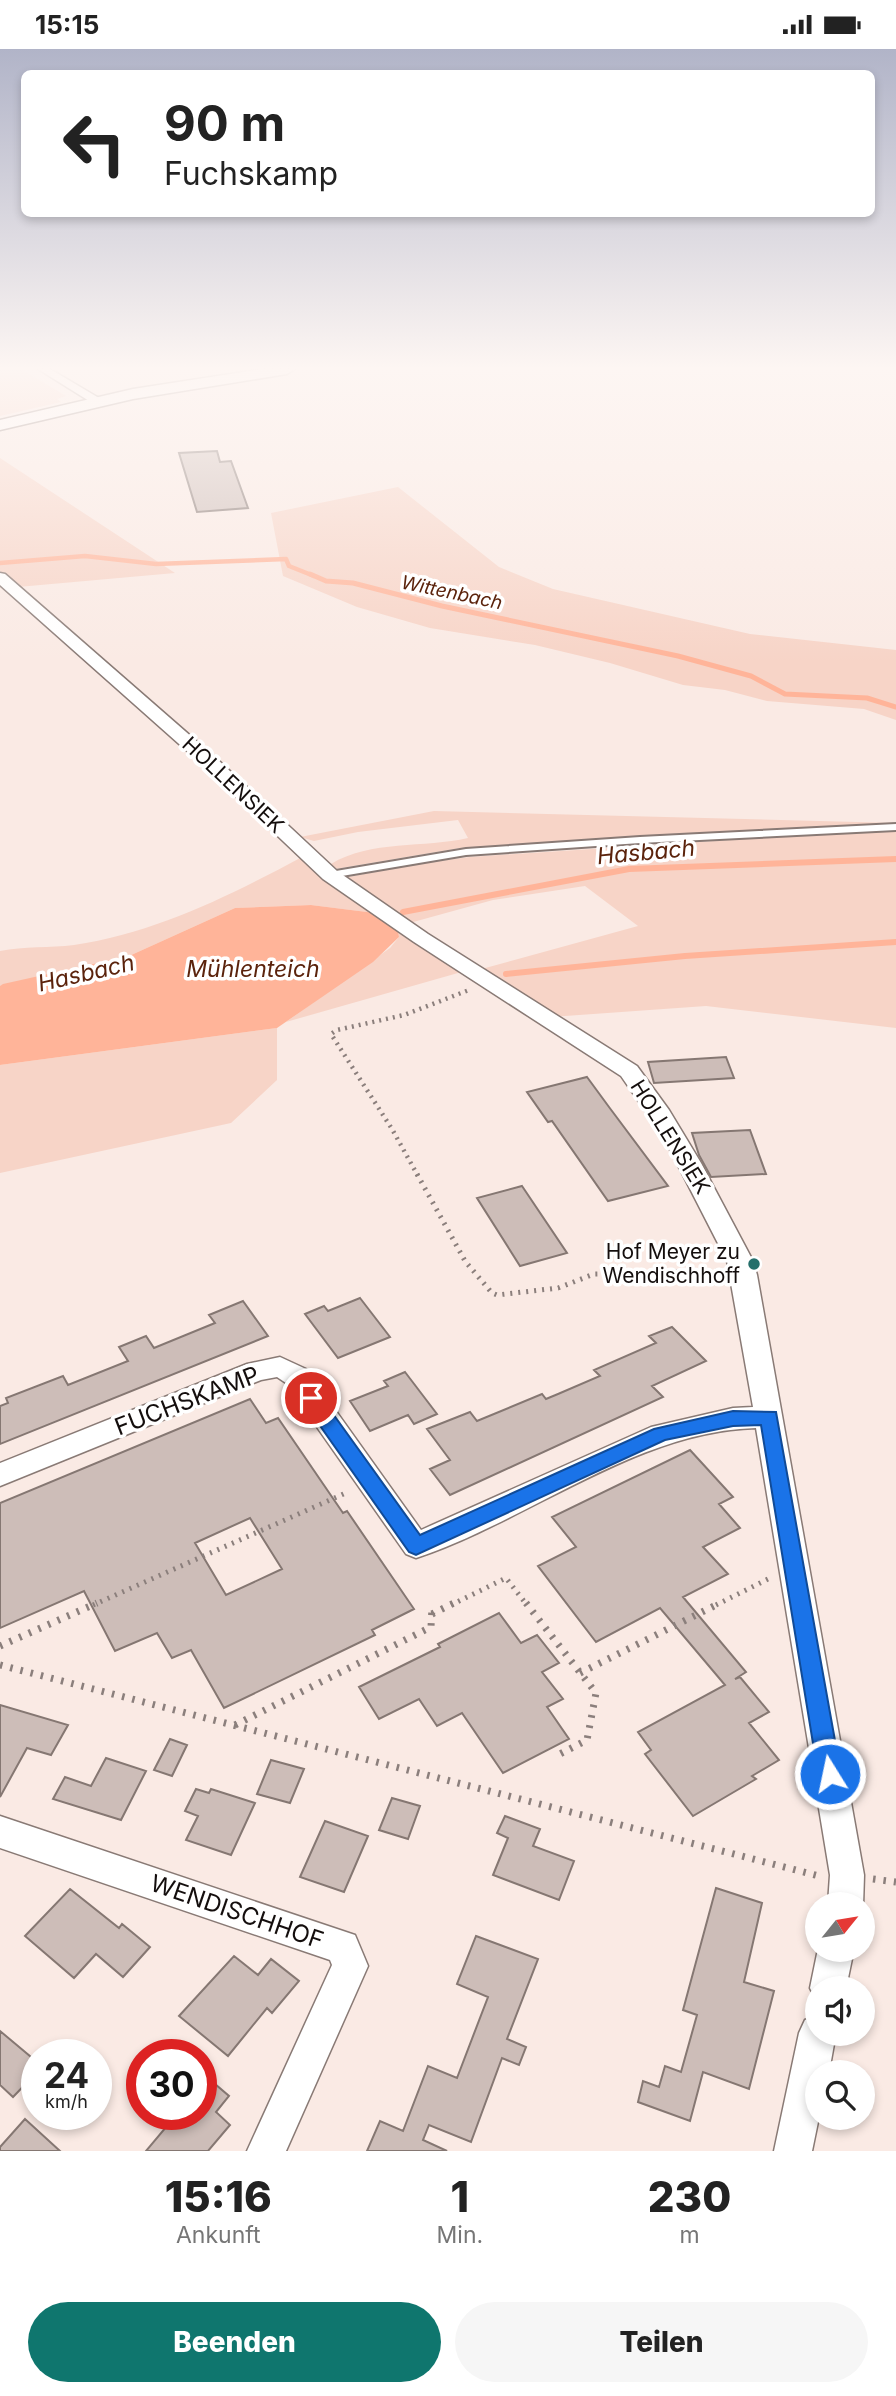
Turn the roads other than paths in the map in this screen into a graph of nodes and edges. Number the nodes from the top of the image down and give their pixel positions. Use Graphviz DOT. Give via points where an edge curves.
graph roads {
  1 [pos="0,577"];
  2 [pos="896,827"];
  3 [pos="330,874"];
  4 [pos="745,1286"];
  5 [pos="769,1417"];
  6 [pos="0,1475"];
  7 [pos="0,1832"];
  8 [pos="847,1889"];
  9 [pos="815,2046"];
  10 [pos="266,2151"];
  11 [pos="793,2151"];
  1 -- 3 [label="street, HOLLENSIEK"];
  2 -- 3 [label="lane" via="467,852"];
  3 -- 4 [label="street, HOLLENSIEK" via="421,939 629,1071 701,1187 740,1261"];
  4 -- 5 [label="street, HOLLENSIEK"];
  5 -- 6 [label="street, FUCHSKAMP" via="733,1419 661,1434 416,1546 296,1376 280,1367 257,1370"];
  5 -- 8 [label="street, HOLLENSIEK"];
  7 -- 10 [label="street, WENDISCHHOF" via="342,1947 350,1966"];
  9 -- 11 [label="street"];
}
